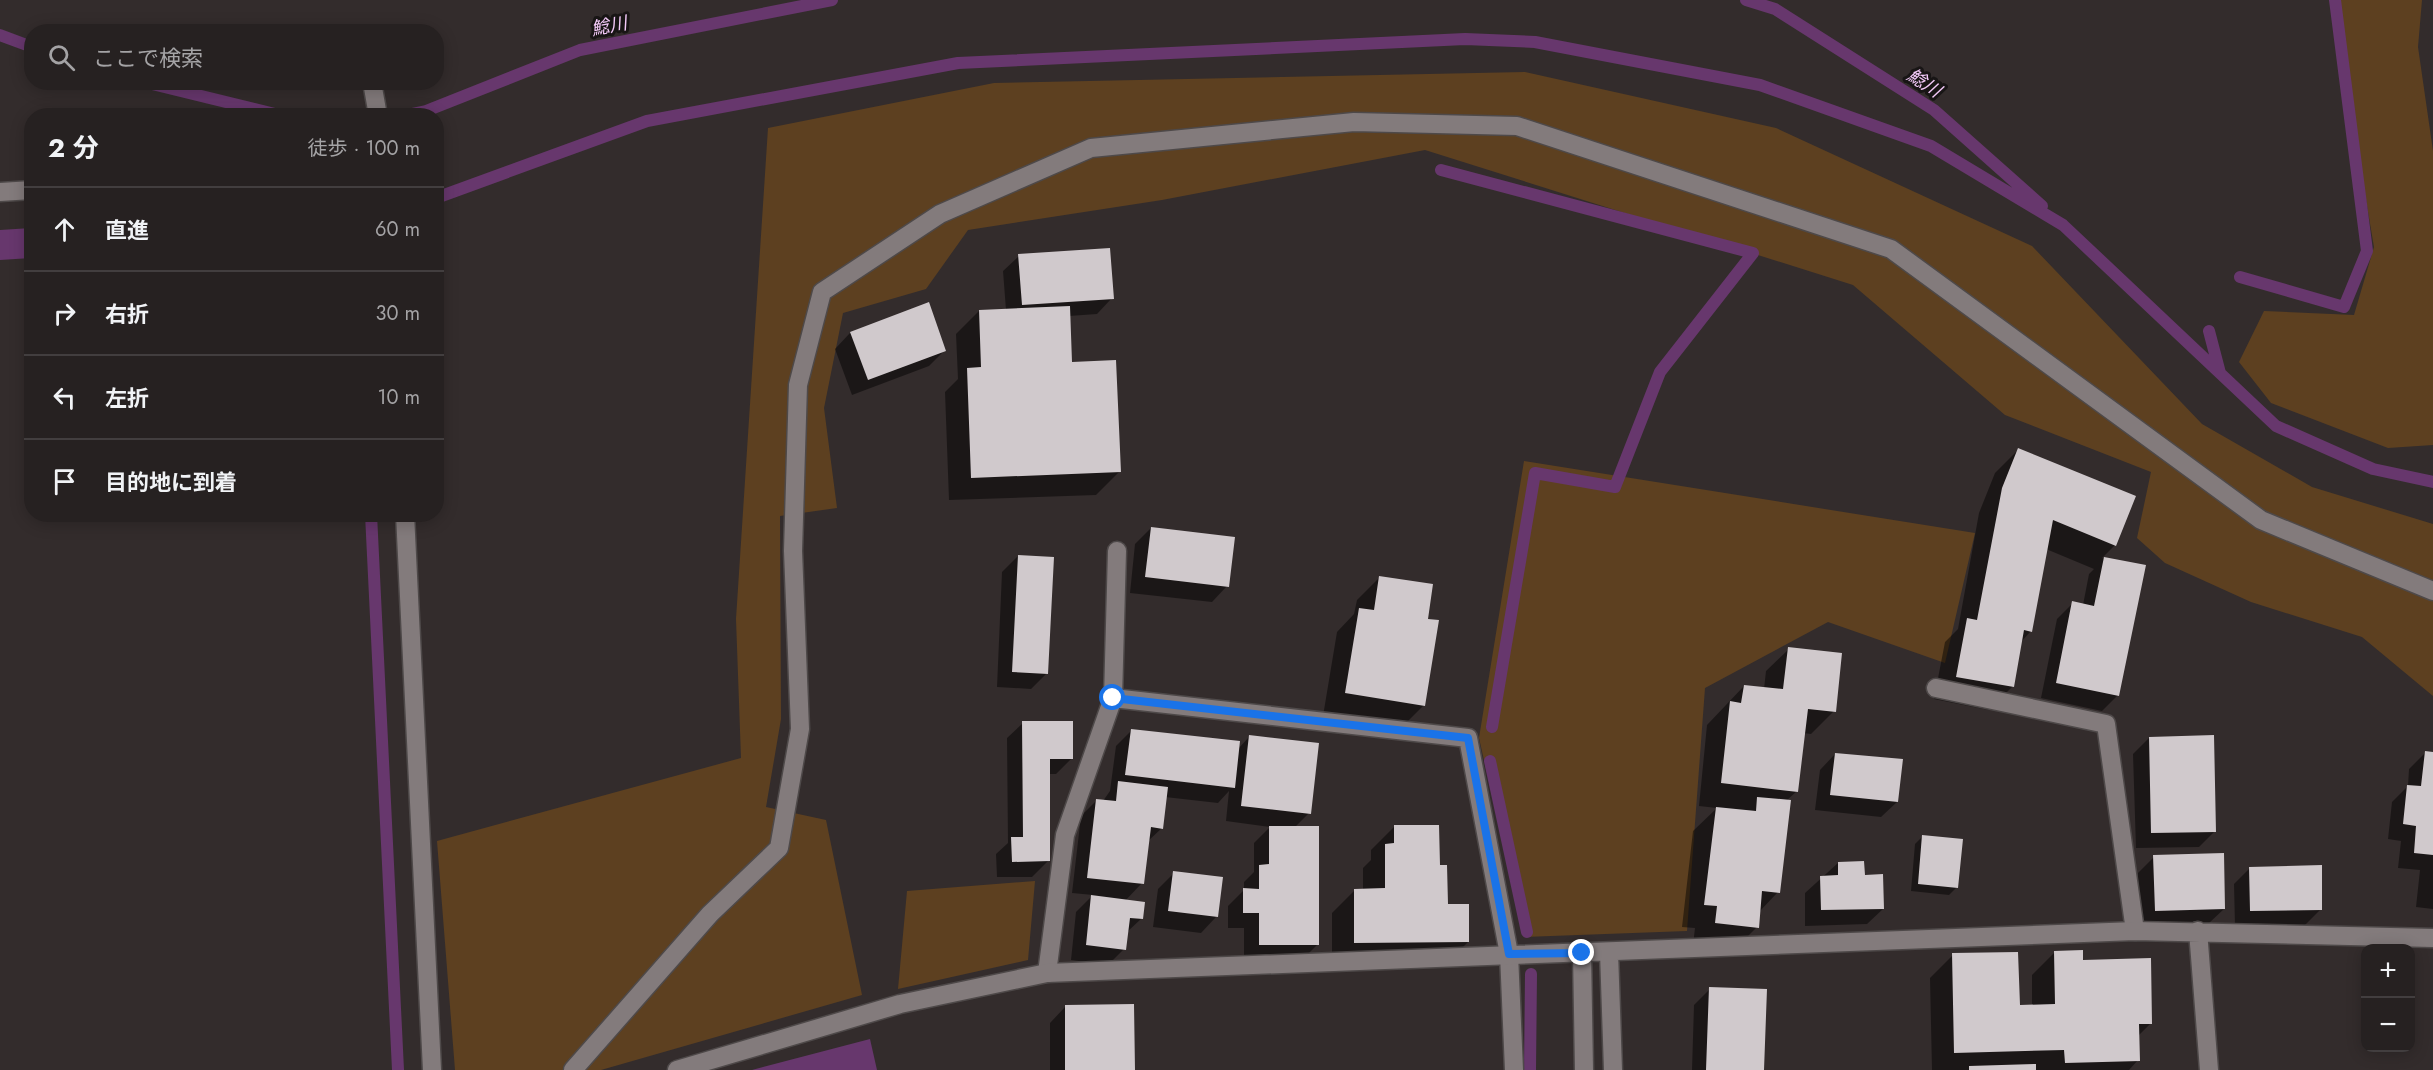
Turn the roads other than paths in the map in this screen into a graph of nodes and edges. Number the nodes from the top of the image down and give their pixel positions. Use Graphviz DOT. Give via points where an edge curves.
graph roads {
  1 [pos="373,90"];
  2 [pos="377,108"];
  3 [pos="24,190"];
  4 [pos="0,192"];
  5 [pos="405,522"];
  6 [pos="1117,551"];
  7 [pos="2433,591"];
  8 [pos="1936,688"];
  9 [pos="1113,698"];
  10 [pos="2135,931"];
  11 [pos="2198,931"];
  12 [pos="2433,938"];
  13 [pos="1609,952"];
  14 [pos="1582,953"];
  15 [pos="1509,954"];
  16 [pos="1047,973"];
  17 [pos="686,1069"];
  18 [pos="432,1070"];
  19 [pos="573,1070"];
  20 [pos="1514,1070"];
  21 [pos="1584,1070"];
  22 [pos="1613,1070"];
  23 [pos="2209,1070"];
  1 -- 2 [label="street"];
  3 -- 4 [label="street"];
  5 -- 18 [label="street"];
  6 -- 9 [label="street"];
  7 -- 19 [label="street" via="2261,520 1891,249 1517,126 1354,122 1091,148 940,214 822,292 798,385 793,551 800,729 778,848 710,914"];
  8 -- 10 [label="street" via="2106,724"];
  9 -- 15 [label="street" via="1468,738"];
  9 -- 16 [label="street" via="1065,835"];
  10 -- 11 [label="street"];
  10 -- 13 [label="street"];
  11 -- 12 [label="street"];
  11 -- 23 [label="street"];
  13 -- 14 [label="street"];
  13 -- 22 [label="street"];
  14 -- 15 [label="street"];
  14 -- 21 [label="street"];
  15 -- 16 [label="street"];
  15 -- 20 [label="street"];
  16 -- 17 [label="street" via="900,1004"];
}
